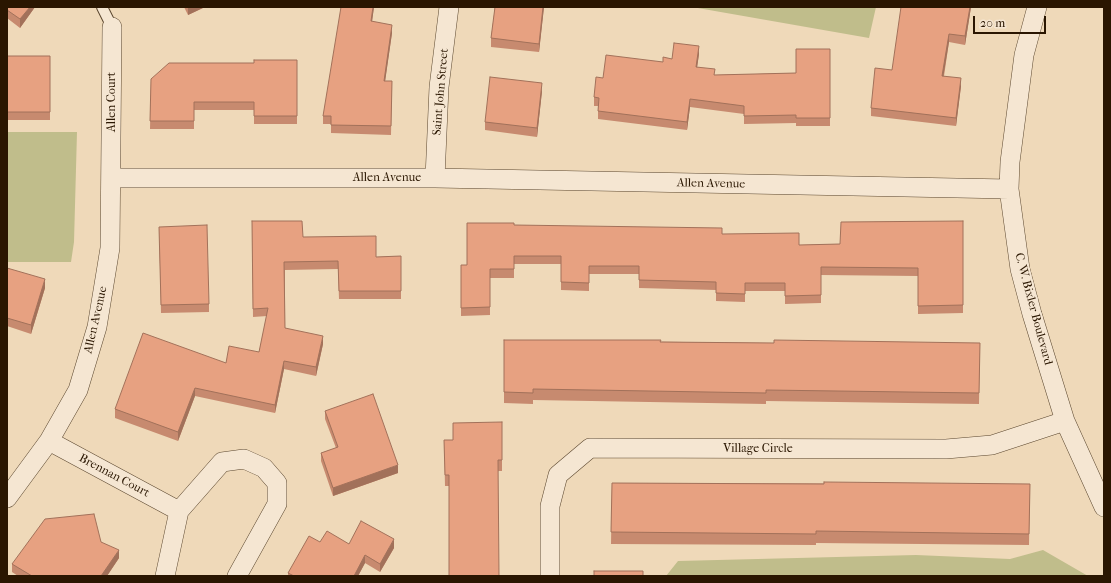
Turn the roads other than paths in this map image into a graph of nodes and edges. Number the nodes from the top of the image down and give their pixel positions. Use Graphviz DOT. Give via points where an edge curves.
graph roads {
  1 [pos="102,7"];
  2 [pos="449,7"];
  3 [pos="1036,7"];
  4 [pos="112,27"];
  5 [pos="111,178"];
  6 [pos="435,178"];
  7 [pos="1009,190"];
  8 [pos="1065,421"];
  9 [pos="49,441"];
  10 [pos="7,498"];
  11 [pos="1104,507"];
  12 [pos="179,511"];
  13 [pos="165,576"];
  14 [pos="237,576"];
  15 [pos="550,576"];
  1 -- 4 [label="lane"];
  2 -- 6 [label="street, Saint John Street" via="439,87"];
  3 -- 7 [label="street, C. W. Bixler Boulevard" via="1024,55 1010,162"];
  4 -- 5 [label="street, Allen Court"];
  5 -- 6 [label="street, Allen Avenue"];
  5 -- 9 [label="street, Allen Avenue" via="110,248 97,327 78,390"];
  6 -- 7 [label="street, Allen Avenue"];
  7 -- 8 [label="street, C. W. Bixler Boulevard" via="1020,269"];
  8 -- 11 [label="street, C. W. Bixler Boulevard"];
  8 -- 15 [label="street, Village Circle" via="992,445 946,449 590,448 558,475 550,506"];
  9 -- 10 [label="street, Allen Avenue"];
  9 -- 12 [label="street, Brennan Court"];
  12 -- 13 [label="street"];
  12 -- 14 [label="street" via="222,462 244,459 264,468 277,483 277,504"];
}
